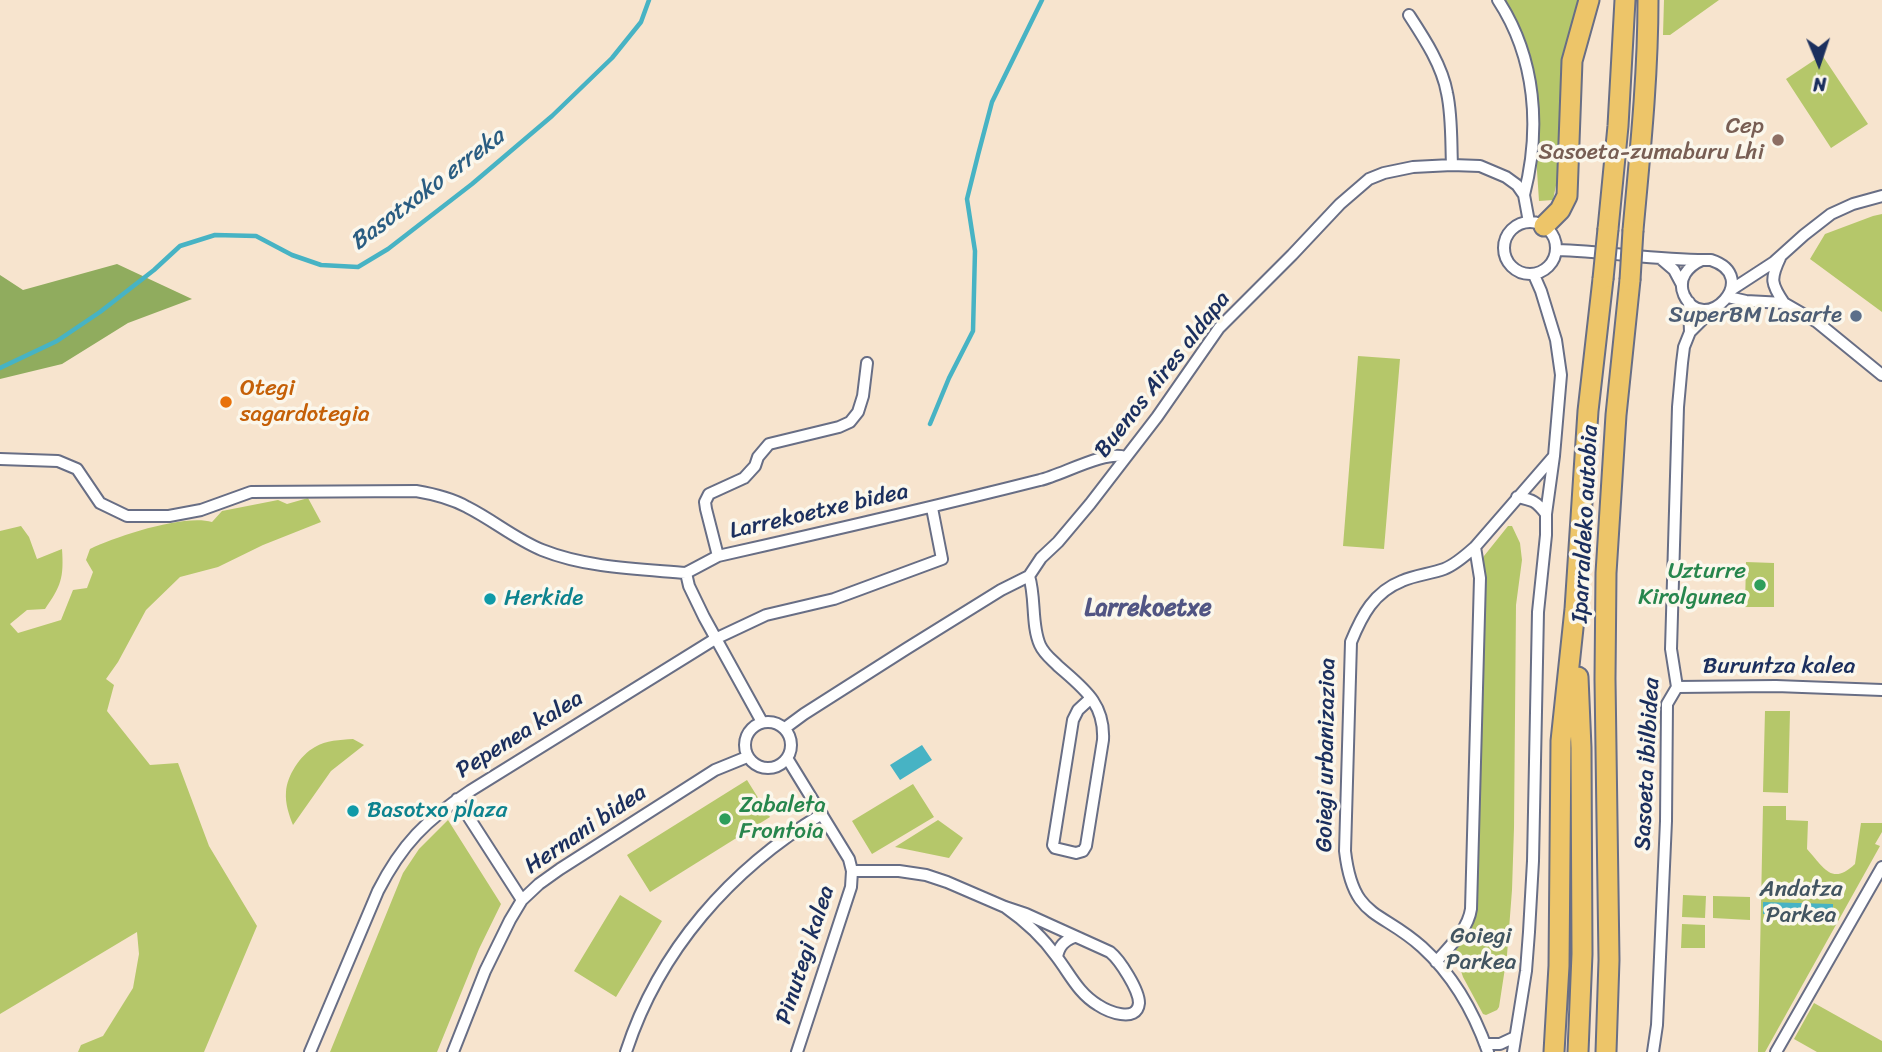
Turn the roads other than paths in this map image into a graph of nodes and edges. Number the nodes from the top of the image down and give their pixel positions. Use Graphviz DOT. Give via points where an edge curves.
graph roads {
  1 [pos="1498,0"];
  2 [pos="1589,0"];
  3 [pos="1625,0"];
  4 [pos="1648,0"];
  5 [pos="1409,15"];
  6 [pos="1452,164"];
  7 [pos="1524,195"];
  8 [pos="1882,196"];
  9 [pos="1537,224"];
  10 [pos="1557,250"];
  11 [pos="1783,253"];
  12 [pos="1660,258"];
  13 [pos="1702,260"];
  14 [pos="1728,273"];
  15 [pos="1757,274"];
  16 [pos="1534,275"];
  17 [pos="1682,285"];
  18 [pos="1729,294"];
  19 [pos="1689,302"];
  20 [pos="1784,303"];
  21 [pos="1714,308"];
  22 [pos="1690,332"];
  23 [pos="867,363"];
  24 [pos="1882,375"];
  25 [pos="1555,456"];
  26 [pos="1125,457"];
  27 [pos="0,459"];
  28 [pos="1517,497"];
  29 [pos="932,508"];
  30 [pos="1546,514"];
  31 [pos="1475,547"];
  32 [pos="718,556"];
  33 [pos="686,573"];
  34 [pos="1029,576"];
  35 [pos="1575,609"];
  36 [pos="715,639"];
  37 [pos="1676,687"];
  38 [pos="1882,690"];
  39 [pos="1091,698"];
  40 [pos="762,722"];
  41 [pos="785,728"];
  42 [pos="747,757"];
  43 [pos="787,758"];
  44 [pos="457,799"];
  45 [pos="822,814"];
  46 [pos="1882,867"];
  47 [pos="852,871"];
  48 [pos="523,900"];
  49 [pos="1005,908"];
  50 [pos="1074,937"];
  51 [pos="1057,957"];
  52 [pos="1436,962"];
  53 [pos="1657,1031"];
  54 [pos="1515,1037"];
  55 [pos="1487,1048"];
  56 [pos="1606,1050"];
  57 [pos="310,1052"];
  58 [pos="453,1052"];
  59 [pos="626,1052"];
  60 [pos="797,1052"];
  61 [pos="1513,1052"];
  62 [pos="1554,1052"];
  63 [pos="1578,1052"];
  64 [pos="1653,1052"];
  65 [pos="1659,1052"];
  66 [pos="1776,1052"];
  1 -- 7 [label="street" via="1516,31 1532,86 1530,171"];
  2 -- 9 [label="highway" via="1572,61 1567,196 1560,210"];
  3 -- 35 [label="highway, Iparraldeko autobia, bridge"];
  4 -- 56 [label="highway, Iparraldeko autobia, bridge" via="1643,127 1606,573"];
  5 -- 6 [label="street" via="1443,79"];
  6 -- 7 [label="street, Buenos Aires aldapa" via="1495,171"];
  6 -- 26 [label="street, Buenos Aires aldapa" via="1398,169 1357,188 1219,328"];
  7 -- 9 [label="street"];
  8 -- 11 [label="street" via="1831,214"];
  9 -- 10 [label="street" via="1555,238"];
  9 -- 16 [label="street" via="1520,224 1504,243 1510,266"];
  10 -- 12 [label="street"];
  10 -- 16 [label="street" via="1547,269"];
  11 -- 15 [label="street"];
  11 -- 20 [label="street" via="1772,277"];
  12 -- 13 [label="street"];
  12 -- 17 [label="street"];
  13 -- 14 [label="street" via="1717,262"];
  13 -- 17 [label="street" via="1688,268"];
  14 -- 15 [label="street"];
  14 -- 18 [label="street"];
  15 -- 18 [label="street"];
  16 -- 25 [label="street" via="1556,340 1561,375"];
  17 -- 19 [label="street"];
  18 -- 20 [label="street" via="1746,301"];
  18 -- 21 [label="street"];
  19 -- 21 [label="street" via="1701,309"];
  19 -- 22 [label="street, Sasoeta ibilbidea"];
  20 -- 24 [label="street" via="1817,322"];
  21 -- 22 [label="street"];
  22 -- 37 [label="street, Sasoeta ibilbidea" via="1682,363 1676,461 1671,649"];
  23 -- 32 [label="street" via="863,396 850,422 769,444 744,478 709,494 706,509"];
  25 -- 28 [label="street, Goiegi urbanizazioa"];
  25 -- 30 [label="street"];
  26 -- 29 [label="street, Larrekoetxe bidea" via="1107,456 1050,478"];
  26 -- 34 [label="street, Buenos Aires aldapa"];
  27 -- 33 [label="street" via="58,461 77,469 100,503 127,516 201,510 251,492 416,491 467,506 543,550 586,562"];
  28 -- 30 [label="street" via="1532,500"];
  28 -- 31 [label="street, Goiegi urbanizazioa"];
  29 -- 32 [label="street, Larrekoetxe bidea"];
  29 -- 36 [label="street, Pepenea kalea" via="942,559 834,599 766,615"];
  30 -- 54 [label="street" via="1536,653 1532,873 1526,971"];
  31 -- 52 [label="street" via="1480,578 1471,909 1470,919"];
  31 -- 52 [label="street, Goiegi urbanizazioa" via="1446,568 1400,581 1384,591 1361,617 1351,642 1347,874 1360,902"];
  32 -- 33 [label="street, Larrekoetxe bidea"];
  33 -- 36 [label="street"];
  34 -- 39 [label="street" via="1040,644"];
  34 -- 41 [label="street, Buenos Aires aldapa" via="905,649"];
  35 -- 62 [label="highway" via="1562,741"];
  35 -- 63 [label="highway" via="1581,761"];
  36 -- 40 [label="street"];
  36 -- 44 [label="street, Pepenea kalea"];
  37 -- 38 [label="street, Buruntza kalea"];
  37 -- 53 [label="street, Sasoeta ibilbidea" via="1667,704"];
  39 -- 39 [label="street" via="1073,720 1053,845 1076,853 1086,846 1103,740 1104,725"];
  40 -- 41 [label="street"];
  40 -- 42 [label="street" via="746,736"];
  41 -- 43 [label="street" via="791,743"];
  42 -- 43 [label="street" via="763,768 777,767"];
  42 -- 48 [label="street, Hernani bidea" via="715,770 571,862"];
  43 -- 45 [label="street"];
  44 -- 48 [label="street"];
  44 -- 57 [label="street, Pepenea kalea" via="420,829 390,868"];
  45 -- 47 [label="street"];
  45 -- 59 [label="street" via="741,875 680,942 654,984"];
  46 -- 66 [label="street"];
  47 -- 49 [label="street" via="926,875"];
  47 -- 60 [label="street, Pinutegi kalea" via="851,887"];
  48 -- 58 [label="street, Hernani bidea" via="485,971"];
  49 -- 50 [label="street"];
  49 -- 51 [label="street" via="1025,921"];
  50 -- 51 [label="street" via="1062,943"];
  50 -- 51 [label="street" via="1118,959 1137,998 1136,1010 1123,1015 1096,1004 1070,979"];
  52 -- 55 [label="street, Goiegi urbanizazioa" via="1463,996"];
  53 -- 64 [label="street, Sasoeta ibilbidea"];
  53 -- 65 [label="street, Sasoeta ibilbidea"];
  54 -- 55 [label="street"];
  54 -- 61 [label="street"];
}
